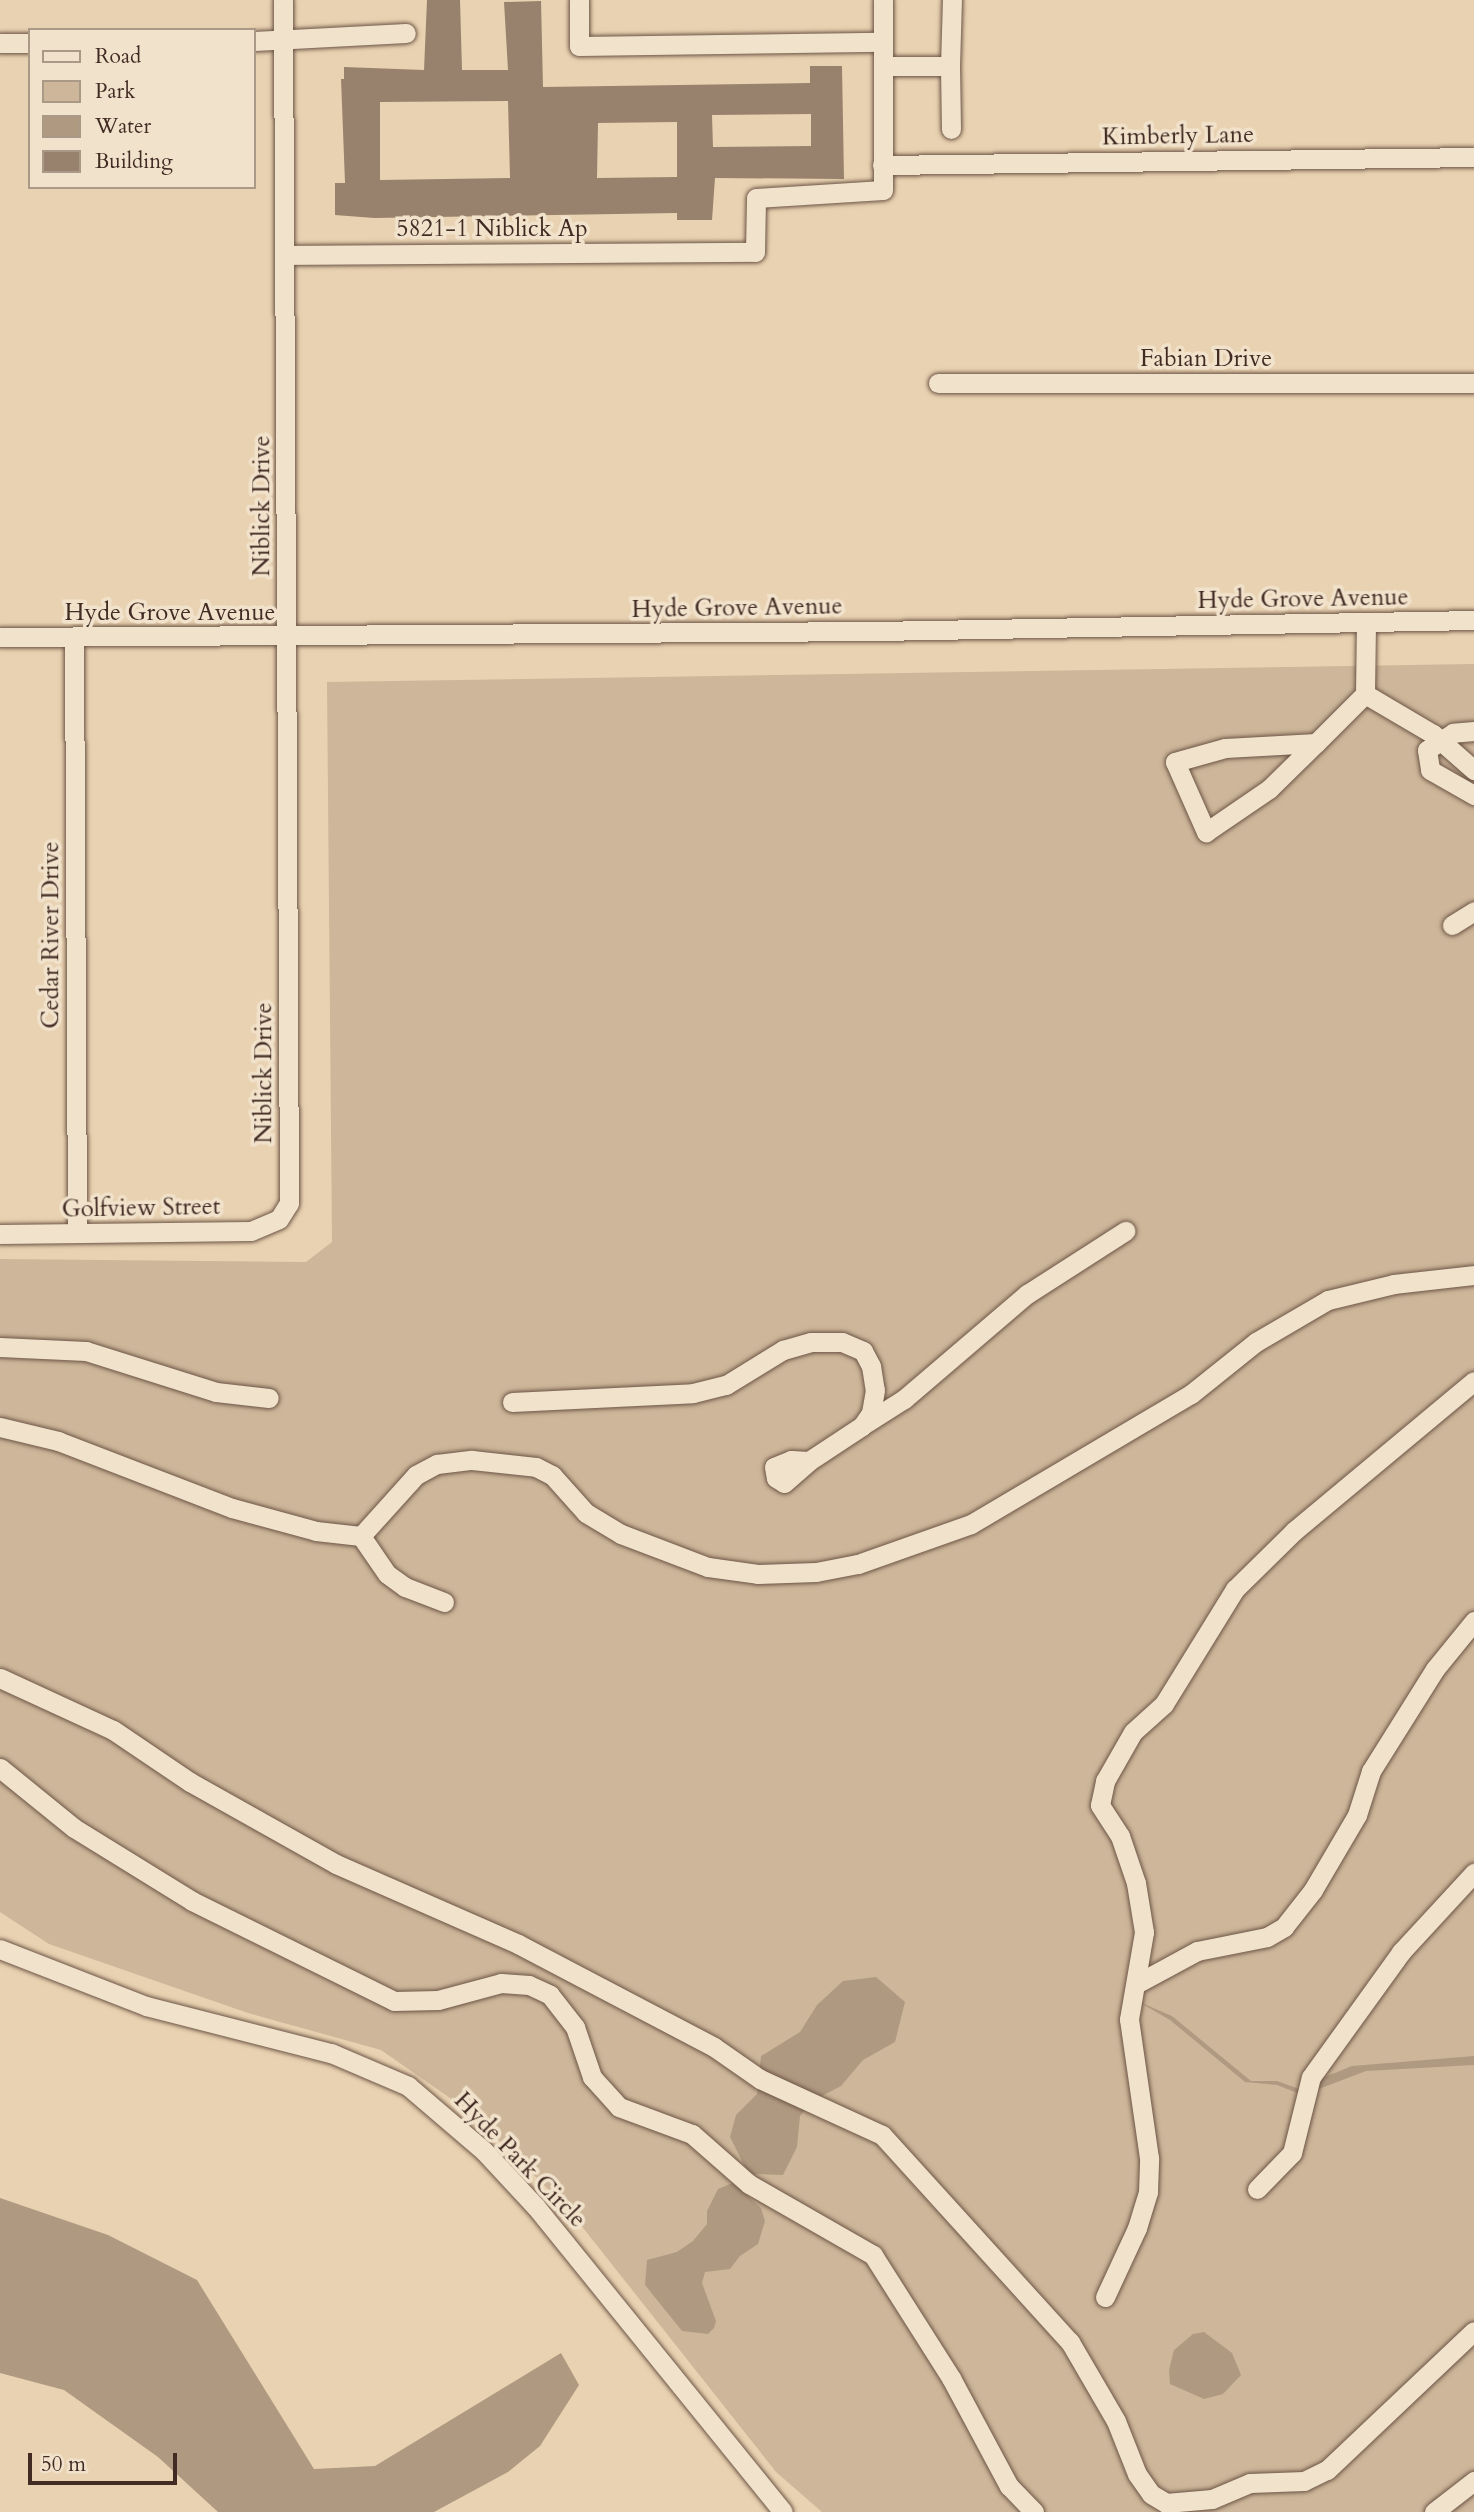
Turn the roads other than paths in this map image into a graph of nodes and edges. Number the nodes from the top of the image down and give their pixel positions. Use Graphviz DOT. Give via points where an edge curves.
graph roads {
  1 [pos="284,0"];
  2 [pos="579,0"];
  3 [pos="883,0"];
  4 [pos="952,0"];
  5 [pos="406,33"];
  6 [pos="256,41"];
  7 [pos="284,41"];
  8 [pos="883,42"];
  9 [pos="0,43"];
  10 [pos="28,43"];
  11 [pos="883,66"];
  12 [pos="950,66"];
  13 [pos="951,130"];
  14 [pos="1474,157"];
  15 [pos="883,165"];
  16 [pos="284,255"];
  17 [pos="938,383"];
  18 [pos="1474,383"];
  19 [pos="1474,620"];
  20 [pos="1366,623"];
  21 [pos="0,637"];
  22 [pos="74,638"];
  23 [pos="287,638"];
  24 [pos="1365,694"];
  25 [pos="1474,732"];
  26 [pos="1441,741"];
  27 [pos="1316,743"];
  28 [pos="1474,770"];
  29 [pos="1474,795"];
  30 [pos="1474,911"];
  31 [pos="1452,925"];
  32 [pos="279,1219"];
  33 [pos="1125,1231"];
  34 [pos="77,1233"];
  35 [pos="0,1234"];
  36 [pos="1474,1275"];
  37 [pos="0,1347"];
  38 [pos="1474,1381"];
  39 [pos="270,1398"];
  40 [pos="512,1402"];
  41 [pos="862,1426"];
  42 [pos="0,1427"];
  43 [pos="809,1461"];
  44 [pos="361,1536"];
  45 [pos="444,1602"];
  46 [pos="1474,1621"];
  47 [pos="0,1678"];
  48 [pos="0,1768"];
  49 [pos="1474,1873"];
  50 [pos="0,1949"];
  51 [pos="1138,1983"];
  52 [pos="1257,2189"];
  53 [pos="1105,2297"];
  54 [pos="1474,2331"];
  55 [pos="1474,2481"];
  56 [pos="783,2512"];
  57 [pos="1034,2512"];
  58 [pos="1434,2512"];
  1 -- 7 [label="street, Niblick Drive"];
  2 -- 8 [label="street" via="579,46"];
  3 -- 8 [label="street"];
  4 -- 12 [label="street"];
  5 -- 7 [label="street" via="312,35"];
  6 -- 7 [label="street"];
  7 -- 16 [label="street, Niblick Drive"];
  8 -- 11 [label="street"];
  9 -- 10 [label="street"];
  11 -- 12 [label="street"];
  11 -- 15 [label="street"];
  12 -- 13 [label="street"];
  14 -- 15 [label="street, Kimberly Lane"];
  15 -- 16 [label="street, 5821-1 Niblick Ap" via="883,190 756,198 755,252"];
  16 -- 23 [label="street, Niblick Drive"];
  17 -- 18 [label="street, Fabian Drive"];
  19 -- 20 [label="street, Hyde Grove Avenue"];
  20 -- 23 [label="street, Hyde Grove Avenue"];
  20 -- 24 [label="street"];
  21 -- 22 [label="street, Hyde Grove Avenue"];
  22 -- 23 [label="street, Hyde Grove Avenue"];
  22 -- 34 [label="street, Cedar River Drive"];
  23 -- 32 [label="street, Niblick Drive" via="289,1203"];
  24 -- 26 [label="street"];
  24 -- 27 [label="street"];
  25 -- 26 [label="street" via="1453,733"];
  26 -- 28 [label="street"];
  26 -- 29 [label="street" via="1427,750 1430,770"];
  27 -- 27 [label="street" via="1269,789 1206,832 1175,762 1225,748"];
  30 -- 31 [label="street"];
  32 -- 34 [label="street, Golfview Street" via="251,1231"];
  33 -- 41 [label="street" via="1027,1294 904,1399"];
  34 -- 35 [label="street, Golfview Street"];
  36 -- 44 [label="street" via="1394,1284 1328,1300 1256,1342 1191,1394 1115,1436 1025,1495 971,1524 858,1564 770,1574 708,1567 621,1534 586,1513 552,1475 508,1461 437,1464 415,1475"];
  37 -- 39 [label="street" via="86,1352 216,1392"];
  38 -- 51 [label="street" via="1294,1531 1235,1589 1164,1704 1133,1732 1105,1781 1100,1805 1120,1836 1136,1883 1144,1932"];
  40 -- 41 [label="street" via="693,1393 726,1385 783,1350 811,1342 842,1342 863,1351 871,1366 875,1390 871,1413"];
  41 -- 43 [label="street"];
  42 -- 44 [label="street" via="58,1441 232,1508 316,1531"];
  44 -- 45 [label="street" via="387,1574 405,1587"];
  46 -- 51 [label="street" via="1435,1669 1371,1771 1357,1815 1313,1890 1284,1927 1267,1937 1197,1951"];
  47 -- 54 [label="street" via="113,1730 190,1782 336,1864 518,1944 814,2106 862,2122 883,2135 1070,2342 1116,2421 1138,2474 1151,2494 1166,2503 1188,2504 1250,2483 1304,2480 1327,2470"];
  48 -- 57 [label="street" via="74,1828 192,1901 394,2001 438,2000 501,1983 529,1985 550,1995 575,2026 592,2077 619,2107 681,2128 767,2194 873,2255 951,2378 1009,2486"];
  49 -- 52 [label="street" via="1401,1952 1311,2077 1292,2153"];
  50 -- 56 [label="street, Hyde Park Circle" via="146,2006 331,2053 419,2094 484,2151 536,2207"];
  51 -- 53 [label="street" via="1129,2019 1145,2120 1148,2192 1138,2228"];
  55 -- 58 [label="street"];
}
